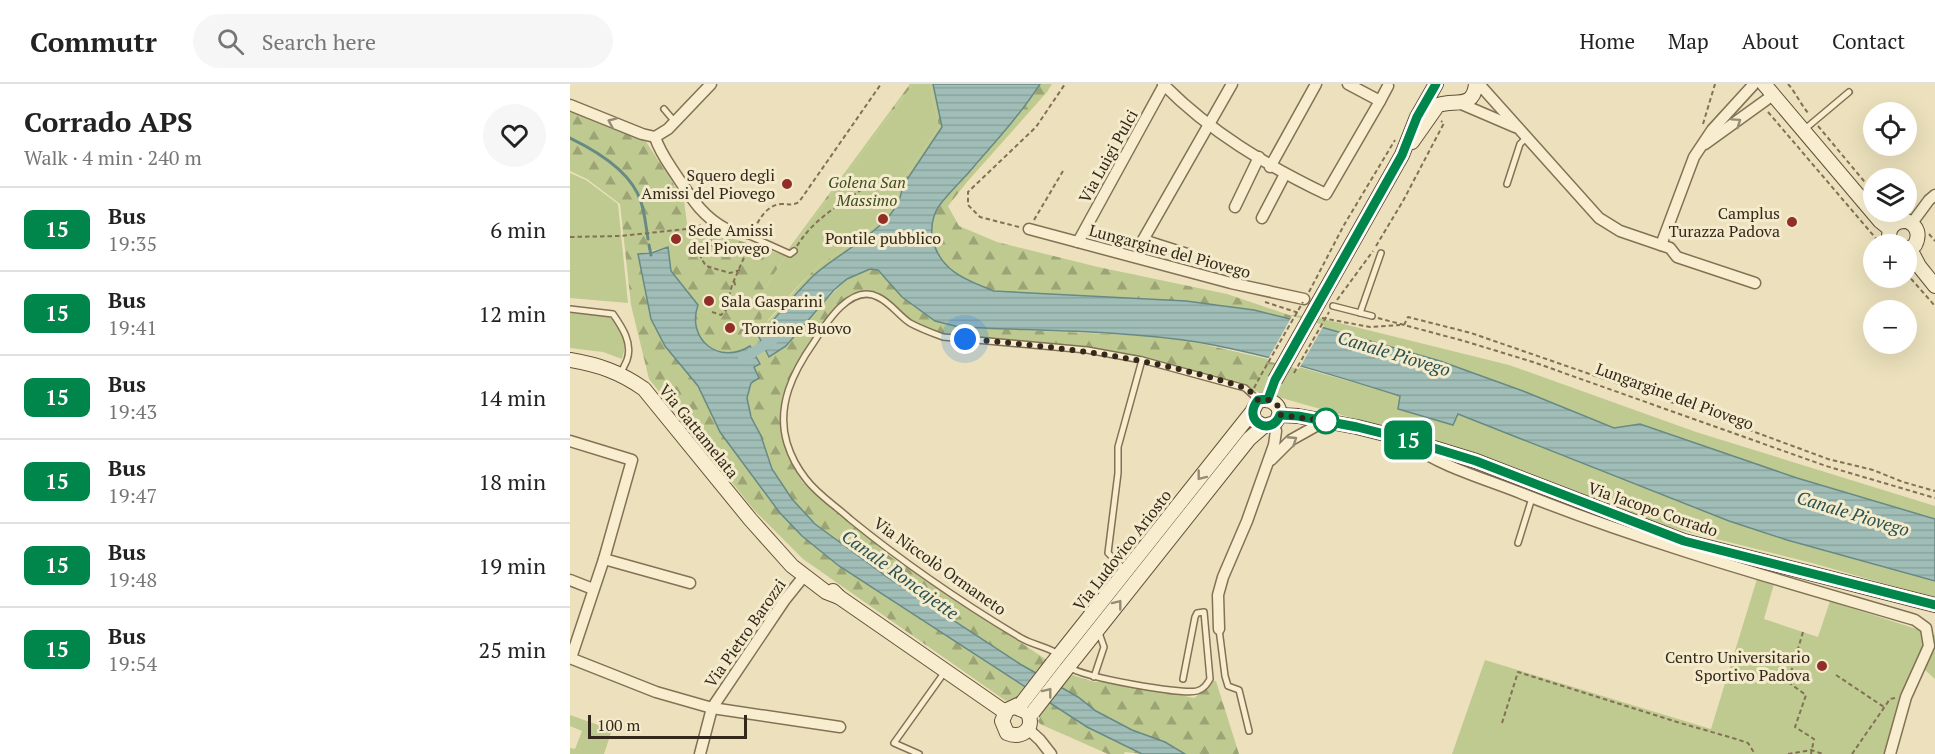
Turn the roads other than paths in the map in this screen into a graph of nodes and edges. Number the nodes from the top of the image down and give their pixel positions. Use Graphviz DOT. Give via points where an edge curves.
graph roads {
  1 [pos="711,84"];
  2 [pos="1164,84"];
  3 [pos="1232,84"];
  4 [pos="1316,84"];
  5 [pos="1348,84"];
  6 [pos="1437,84"];
  7 [pos="1477,84"];
  8 [pos="1754,84"];
  9 [pos="1388,86"];
  10 [pos="1769,90"];
  11 [pos="1849,92"];
  12 [pos="1380,101"];
  13 [pos="1457,103"];
  14 [pos="570,105"];
  15 [pos="664,109"];
  16 [pos="675,122"];
  17 [pos="1209,127"];
  18 [pos="1518,128"];
  19 [pos="1804,130"];
  20 [pos="655,137"];
  21 [pos="1526,138"];
  22 [pos="1700,148"];
  23 [pos="1402,155"];
  24 [pos="1259,158"];
  25 [pos="1270,167"];
  26 [pos="1285,174"];
  27 [pos="1507,184"];
  28 [pos="1935,195"];
  29 [pos="1235,207"];
  30 [pos="1262,218"];
  31 [pos="1912,223"];
  32 [pos="726,229"];
  33 [pos="1029,229"];
  34 [pos="1890,229"];
  35 [pos="1889,234"];
  36 [pos="1917,240"];
  37 [pos="1078,242"];
  38 [pos="1661,245"];
  39 [pos="794,251"];
  40 [pos="1381,253"];
  41 [pos="1187,254"];
  42 [pos="1917,263"];
  43 [pos="1755,283"];
  44 [pos="1935,286"];
  45 [pos="1308,300"];
  46 [pos="1333,306"];
  47 [pos="570,309"];
  48 [pos="1360,313"];
  49 [pos="1372,316"];
  50 [pos="570,360"];
  51 [pos="1142,360"];
  52 [pos="621,374"];
  53 [pos="1260,404"];
  54 [pos="1325,421"];
  55 [pos="1272,422"];
  56 [pos="1401,438"];
  57 [pos="570,441"];
  58 [pos="1267,465"];
  59 [pos="1532,498"];
  60 [pos="1518,543"];
  61 [pos="782,553"];
  62 [pos="604,559"];
  63 [pos="1126,572"];
  64 [pos="804,576"];
  65 [pos="570,580"];
  66 [pos="690,583"];
  67 [pos="593,589"];
  68 [pos="839,597"];
  69 [pos="1935,605"];
  70 [pos="1098,629"];
  71 [pos="1219,629"];
  72 [pos="570,658"];
  73 [pos="1061,664"];
  74 [pos="945,671"];
  75 [pos="1094,677"];
  76 [pos="1183,680"];
  77 [pos="712,708"];
  78 [pos="1022,713"];
  79 [pos="840,727"];
  80 [pos="1249,731"];
  81 [pos="700,754"];
  82 [pos="919,754"];
  83 [pos="1051,754"];
  84 [pos="1890,754"];
  1 -- 16 [label="street"];
  2 -- 17 [label="street"];
  2 -- 37 [label="street, Via Luigi Pulci"];
  3 -- 17 [label="street"];
  4 -- 25 [label="street"];
  5 -- 12 [label="street"];
  6 -- 13 [label="main road" via="1444,98"];
  6 -- 23 [label="main road" via="1417,117"];
  7 -- 13 [label="main road" via="1472,96"];
  7 -- 18 [label="street"];
  8 -- 22 [label="street"];
  9 -- 12 [label="street"];
  10 -- 19 [label="main road"];
  22 -- 10 [label="street, one-way"];
  11 -- 19 [label="lane"];
  12 -- 26 [label="street" via="1326,194"];
  13 -- 18 [label="street"];
  13 -- 23 [label="main road" via="1438,105"];
  20 -- 14 [label="street, one-way"];
  15 -- 16 [label="lane"];
  16 -- 20 [label="street"];
  17 -- 24 [label="street"];
  17 -- 41 [label="street" via="1143,240"];
  18 -- 21 [label="street"];
  19 -- 34 [label="main road"];
  20 -- 32 [label="street" via="691,199"];
  21 -- 27 [label="lane" via="1520,144"];
  21 -- 38 [label="street" via="1599,218 1620,231"];
  22 -- 38 [label="street"];
  23 -- 45 [label="main road"];
  24 -- 25 [label="street"];
  24 -- 29 [label="street"];
  25 -- 26 [label="street"];
  26 -- 30 [label="street"];
  28 -- 31 [label="street"];
  31 -- 34 [label="main road" via="1897,222"];
  31 -- 36 [label="main road"];
  32 -- 39 [label="lane" via="789,254"];
  33 -- 37 [label="street, Lungargine del Piovego"];
  34 -- 35 [label="main road"];
  37 -- 45 [label="street, Lungargine del Piovego"];
  38 -- 43 [label="street" via="1677,257"];
  40 -- 48 [label="lane"];
  42 -- 44 [label="main road"];
  45 -- 53 [label="main road, Via Ludovico Ariosto, bridge" via="1275,380"];
  46 -- 48 [label="lane"];
  47 -- 52 [label="lane" via="614,314 628,342 628,358"];
  48 -- 49 [label="lane"];
  50 -- 52 [label="main road, Via Gattamelata"];
  51 -- 53 [label="lane, Via Niccolò Ormaneto" via="1245,388"];
  51 -- 63 [label="lane" via="1118,447 1108,553"];
  51 -- 73 [label="lane, Via Niccolò Ormaneto" via="1087,350 944,337 909,322 886,302 869,294 845,303 825,325 795,370 786,395 787,441 807,481 893,554 1032,645 1051,650"];
  52 -- 61 [label="main road, Via Gattamelata" via="657,403"];
  53 -- 55 [label="main road" via="1256,421"];
  53 -- 55 [label="main road" via="1277,405"];
  53 -- 63 [label="main road, Via Ludovico Ariosto, one-way"];
  54 -- 55 [label="main road, Via Jacopo Corrado"];
  54 -- 56 [label="main road, Via Jacopo Corrado"];
  58 -- 54 [label="street, one-way" via="1291,440"];
  55 -- 58 [label="street" via="1276,435"];
  70 -- 55 [label="main road, Via Ludovico Ariosto, one-way" via="1249,439"];
  56 -- 59 [label="street, Via Jacopo Corrado" via="1440,461"];
  56 -- 69 [label="main road, Via Jacopo Corrado" via="1476,461 1684,541"];
  57 -- 62 [label="street" via="632,460"];
  58 -- 71 [label="street" via="1223,577 1218,595"];
  59 -- 60 [label="lane"];
  59 -- 84 [label="street, Via Jacopo Corrado" via="1653,542 1915,620 1926,628 1929,646 1906,697"];
  61 -- 64 [label="main road, Via Gattamelata"];
  61 -- 68 [label="main road, Via Gattamelata"];
  62 -- 66 [label="street"];
  62 -- 67 [label="street"];
  63 -- 73 [label="main road, Via Ludovico Ariosto"];
  64 -- 68 [label="main road, Via Gattamelata"];
  64 -- 77 [label="street, Via Pietro Barozzi"];
  65 -- 67 [label="street"];
  67 -- 72 [label="street"];
  68 -- 74 [label="main road, Via Gattamelata"];
  70 -- 73 [label="main road, Via Ludovico Ariosto"];
  70 -- 75 [label="lane" via="1104,647"];
  71 -- 80 [label="lane" via="1228,686 1239,690"];
  72 -- 77 [label="street, Via Pietro Barozzi" via="656,692"];
  73 -- 75 [label="lane"];
  73 -- 78 [label="main road, Via Ludovico Ariosto, bridge"];
  74 -- 78 [label="main road, Via Gattamelata"];
  74 -- 82 [label="lane" via="894,743"];
  75 -- 76 [label="lane" via="1195,692 1204,688 1210,679 1204,612 1195,617"];
  77 -- 79 [label="street, Via Pietro Barozzi"];
  77 -- 81 [label="street, Via Pietro Barozzi"];
  78 -- 83 [label="street, Via Gattamelata"];
}
